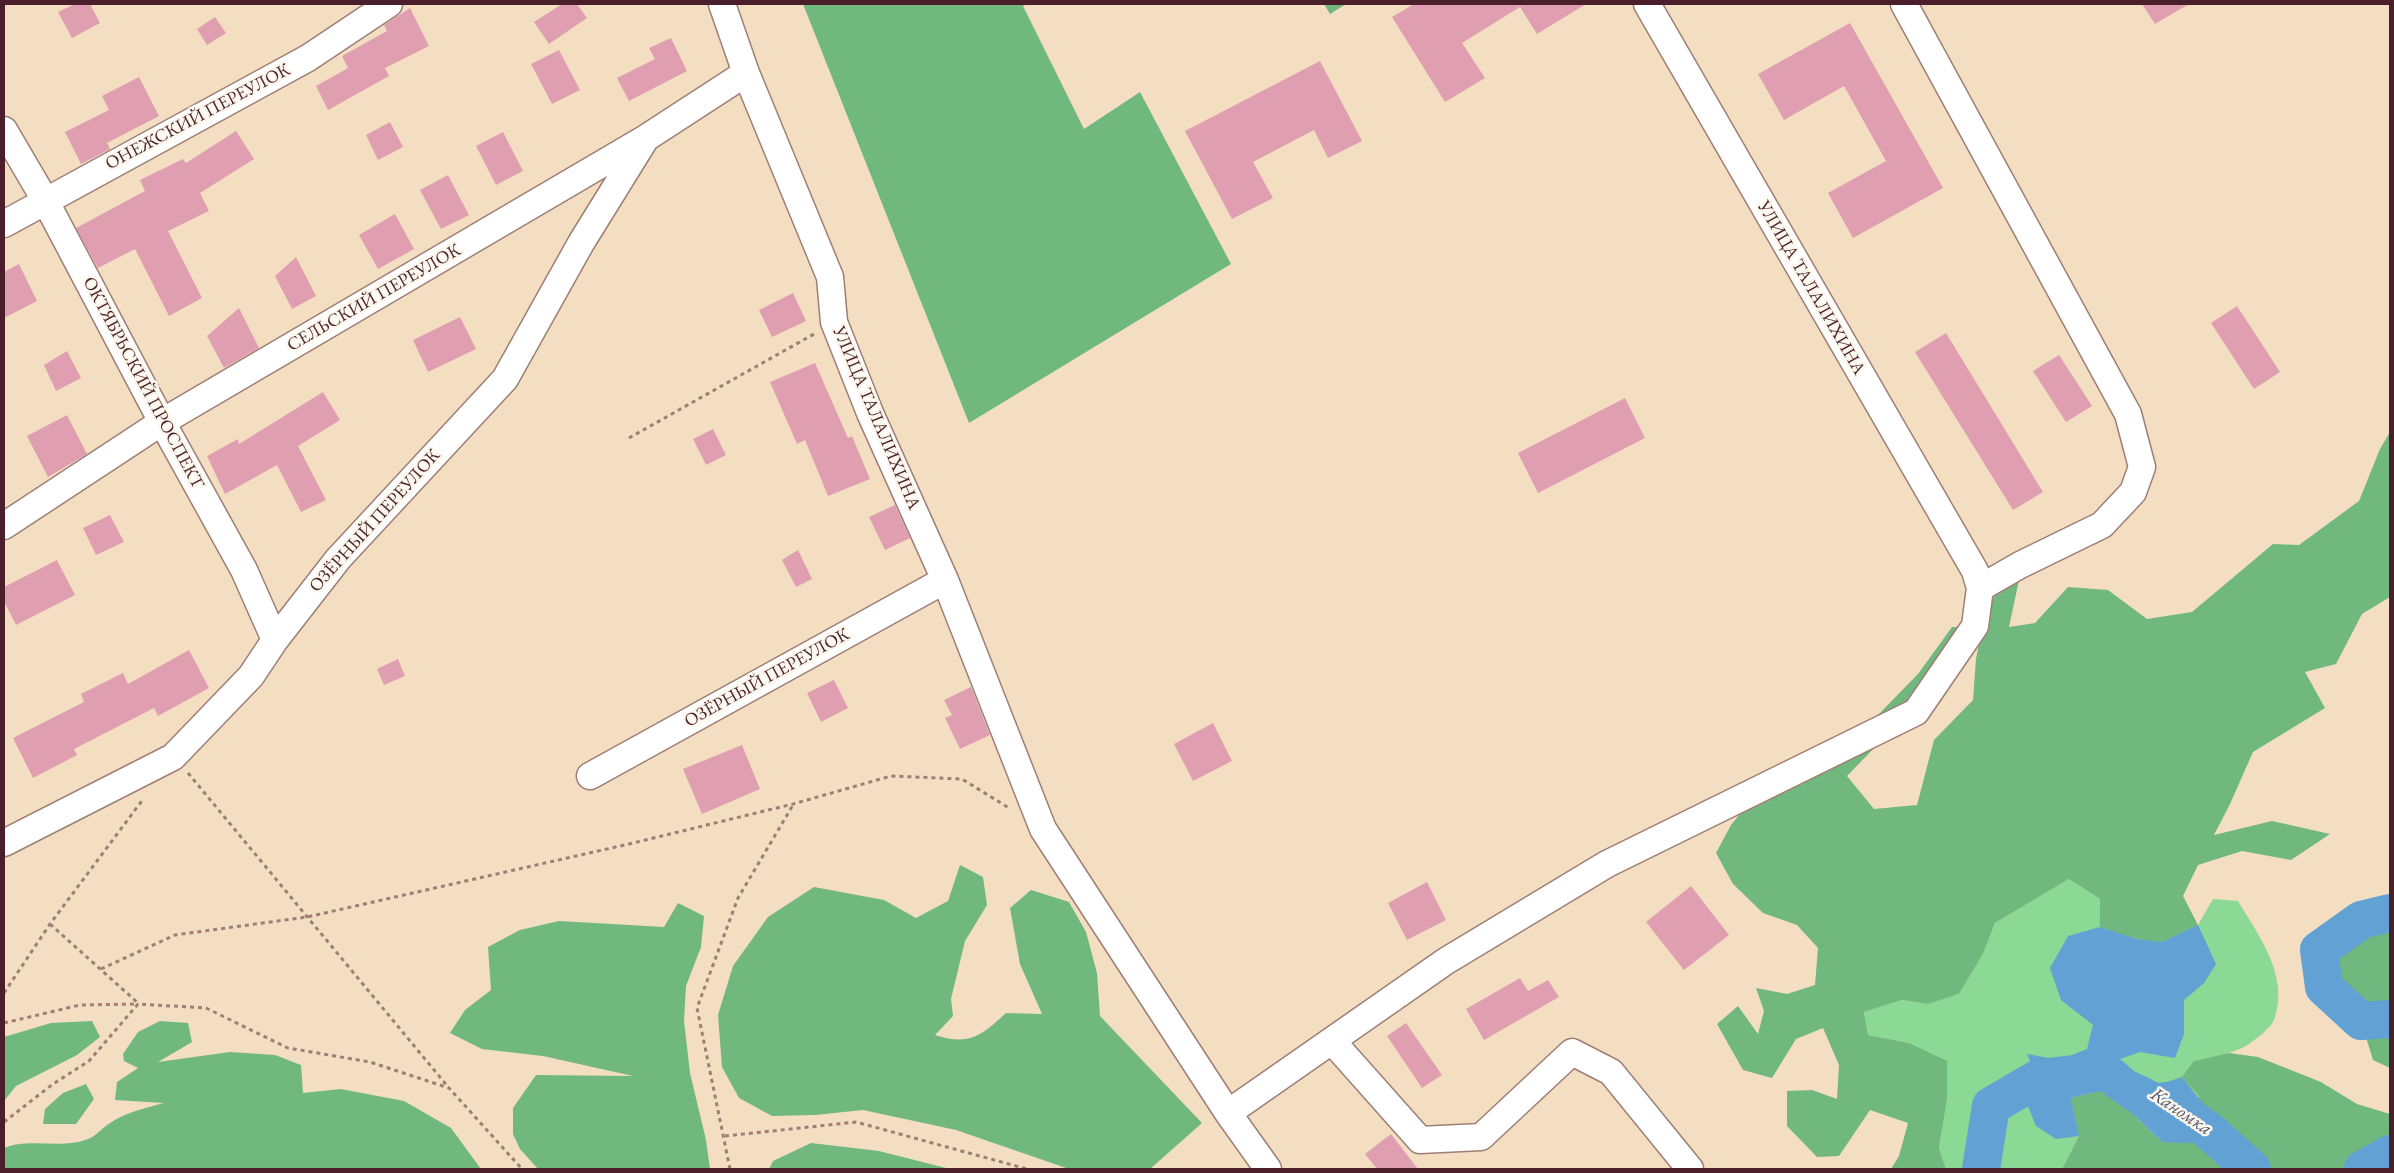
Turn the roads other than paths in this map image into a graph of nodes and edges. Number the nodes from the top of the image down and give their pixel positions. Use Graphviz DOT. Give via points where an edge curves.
graph roads {
  1 [pos="389,4"];
  2 [pos="722,4"];
  3 [pos="1647,4"];
  4 [pos="1904,4"];
  5 [pos="746,73"];
  6 [pos="4,130"];
  7 [pos="646,138"];
  8 [pos="45,200"];
  9 [pos="4,224"];
  10 [pos="162,422"];
  11 [pos="4,526"];
  12 [pos="945,580"];
  13 [pos="1978,580"];
  14 [pos="275,640"];
  15 [pos="590,776"];
  16 [pos="4,843"];
  17 [pos="1332,1041"];
  18 [pos="1228,1113"];
  19 [pos="1268,1169"];
  20 [pos="1690,1169"];
  1 -- 8 [label="street, ОНЕЖСКИЙ ПЕРЕУЛОК" via="308,58"];
  2 -- 5 [label="street, УЛИЦА ТАЛАЛИХИНА"];
  3 -- 13 [label="street, УЛИЦА ТАЛАЛИХИНА"];
  4 -- 13 [label="street" via="2128,414 2142,467 2133,492 2102,525 2020,565"];
  5 -- 7 [label="street, СЕЛЬСКИЙ ПЕРЕУЛОК"];
  5 -- 12 [label="street, УЛИЦА ТАЛАЛИХИНА" via="830,277 834,322 870,413"];
  6 -- 8 [label="street, ОКТЯБРЬСКИЙ ПРОСПЕКТ"];
  7 -- 10 [label="street, СЕЛЬСКИЙ ПЕРЕУЛОК"];
  7 -- 14 [label="street, ОЗЁРНЫЙ ПЕРЕУЛОК" via="581,243 505,379 338,559"];
  8 -- 9 [label="street, ОНЕЖСКИЙ ПЕРЕУЛОК"];
  8 -- 10 [label="street, ОКТЯБРЬСКИЙ ПРОСПЕКТ"];
  10 -- 11 [label="street, СЕЛЬСКИЙ ПЕРЕУЛОК"];
  10 -- 14 [label="street, ОКТЯБРЬСКИЙ ПРОСПЕКТ" via="244,570"];
  12 -- 15 [label="street, ОЗЁРНЫЙ ПЕРЕУЛОК"];
  12 -- 18 [label="street, УЛИЦА ТАЛАЛИХИНА" via="1043,830"];
  13 -- 17 [label="street" via="1976,626 1916,712 1607,864 1446,961"];
  14 -- 16 [label="street, ОЗЁРНЫЙ ПЕРЕУЛОК" via="251,676 173,758"];
  17 -- 18 [label="street"];
  17 -- 20 [label="street" via="1420,1140 1481,1137 1572,1052 1612,1072"];
  18 -- 19 [label="street, УЛИЦА ТАЛАЛИХИНА"];
}
